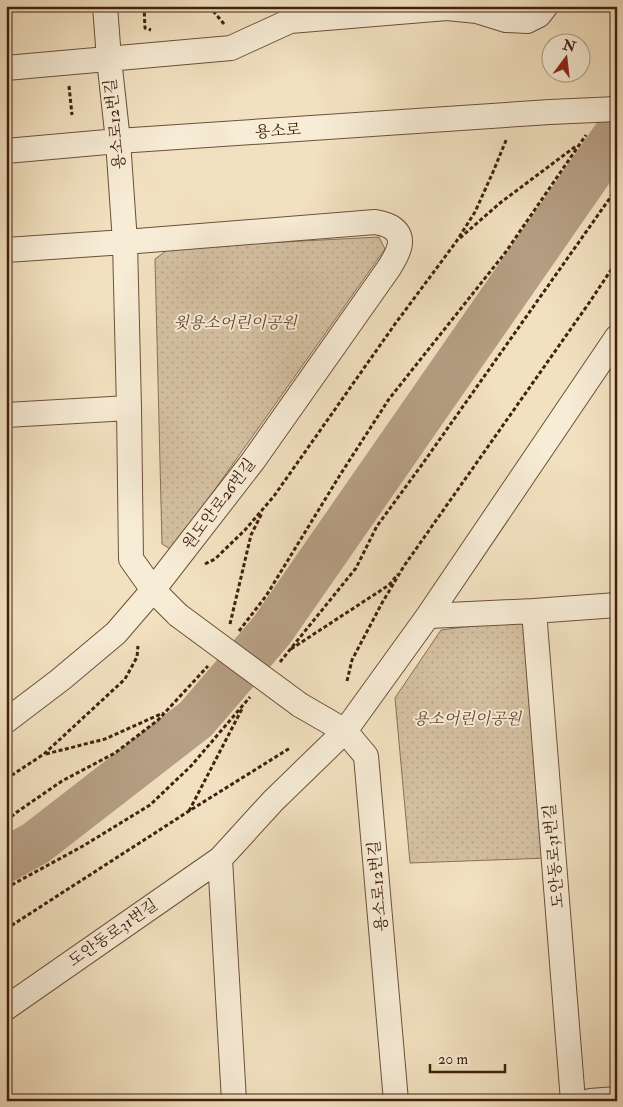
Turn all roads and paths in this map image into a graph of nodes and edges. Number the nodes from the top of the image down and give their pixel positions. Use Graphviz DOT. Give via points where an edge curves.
graph roads {
  1 [pos="105,6"];
  2 [pos="144,6"];
  3 [pos="209,6"];
  4 [pos="546,6"];
  5 [pos="228,28"];
  6 [pos="152,30"];
  7 [pos="109,59"];
  8 [pos="6,68"];
  9 [pos="617,109"];
  10 [pos="590,129"];
  11 [pos="508,135"];
  12 [pos="118,141"];
  13 [pos="580,144"];
  14 [pos="6,151"];
  15 [pos="617,188"];
  16 [pos="125,242"];
  17 [pos="456,242"];
  18 [pos="6,250"];
  19 [pos="617,256"];
  20 [pos="616,262"];
  21 [pos="617,338"];
  22 [pos="130,408"];
  23 [pos="6,415"];
  24 [pos="266,506"];
  25 [pos="404,566"];
  26 [pos="171,567"];
  27 [pos="153,590"];
  28 [pos="617,605"];
  29 [pos="534,611"];
  30 [pos="428,616"];
  31 [pos="229,629"];
  32 [pos="239,632"];
  33 [pos="139,644"];
  34 [pos="289,651"];
  35 [pos="210,664"];
  36 [pos="277,665"];
  37 [pos="347,681"];
  38 [pos="252,693"];
  39 [pos="246,700"];
  40 [pos="166,712"];
  41 [pos="6,720"];
  42 [pos="345,731"];
  43 [pos="294,746"];
  44 [pos="44,754"];
  45 [pos="6,779"];
  46 [pos="189,811"];
  47 [pos="6,821"];
  48 [pos="220,859"];
  49 [pos="6,888"];
  50 [pos="6,929"];
  51 [pos="6,1008"];
  52 [pos="617,1099"];
  53 [pos="234,1101"];
  54 [pos="396,1101"];
  55 [pos="573,1101"];
  56 [pos="590,1101"];
  1 -- 7 [label="street, 용소로12번길"];
  2 -- 6 [label="path" via="145,28"];
  3 -- 5 [label="path"];
  4 -- 7 [label="street" via="539,15 527,21 447,8 290,21 231,48"];
  7 -- 8 [label="street"];
  7 -- 12 [label="street, 용소로12번길"];
  9 -- 12 [label="street, 용소로, bridge"];
  10 -- 13 [label="path"];
  11 -- 17 [label="path" via="475,212"];
  12 -- 14 [label="street, 용소로"];
  12 -- 16 [label="street, 용소로12번길"];
  13 -- 17 [label="path" via="500,203"];
  13 -- 32 [label="path" via="504,253 389,399 266,596"];
  15 -- 34 [label="path" via="377,526 356,568"];
  16 -- 18 [label="street"];
  16 -- 22 [label="street, 용소로12번길"];
  16 -- 26 [label="street, 원도안로26번길" via="375,222 390,226 398,234 401,244 389,268 252,461"];
  17 -- 24 [label="path"];
  19 -- 20 [label="path"];
  20 -- 25 [label="path"];
  21 -- 30 [label="street, 도안동로31번길"];
  22 -- 23 [label="street"];
  22 -- 27 [label="street, 용소로12번길" via="131,559"];
  24 -- 26 [label="path" via="215,559 194,571"];
  24 -- 31 [label="path" via="251,535"];
  25 -- 34 [label="path" via="389,585"];
  25 -- 37 [label="path" via="352,660"];
  26 -- 27 [label="street, 원도안로26번길"];
  27 -- 41 [label="street, 원도안로26번길" via="116,633"];
  27 -- 42 [label="street, 용소로12번길, bridge" via="178,615 300,705"];
  28 -- 29 [label="street"];
  29 -- 30 [label="street"];
  29 -- 55 [label="street, 도안동로31번길"];
  30 -- 42 [label="street, 도안동로31번길"];
  33 -- 44 [label="path" via="137,657 124,679"];
  34 -- 36 [label="path"];
  35 -- 40 [label="path"];
  38 -- 39 [label="path"];
  39 -- 46 [label="path"];
  39 -- 49 [label="path" via="191,766 150,805 84,846"];
  40 -- 44 [label="path" via="105,738"];
  40 -- 47 [label="path" via="115,753 62,781"];
  42 -- 48 [label="street, 도안동로31번길" via="273,801"];
  42 -- 54 [label="street, 용소로12번길" via="366,756"];
  43 -- 46 [label="path"];
  44 -- 45 [label="path"];
  46 -- 50 [label="path"];
  48 -- 51 [label="street, 도안동로31번길"];
  48 -- 53 [label="street"];
  52 -- 56 [label="street"];
}
